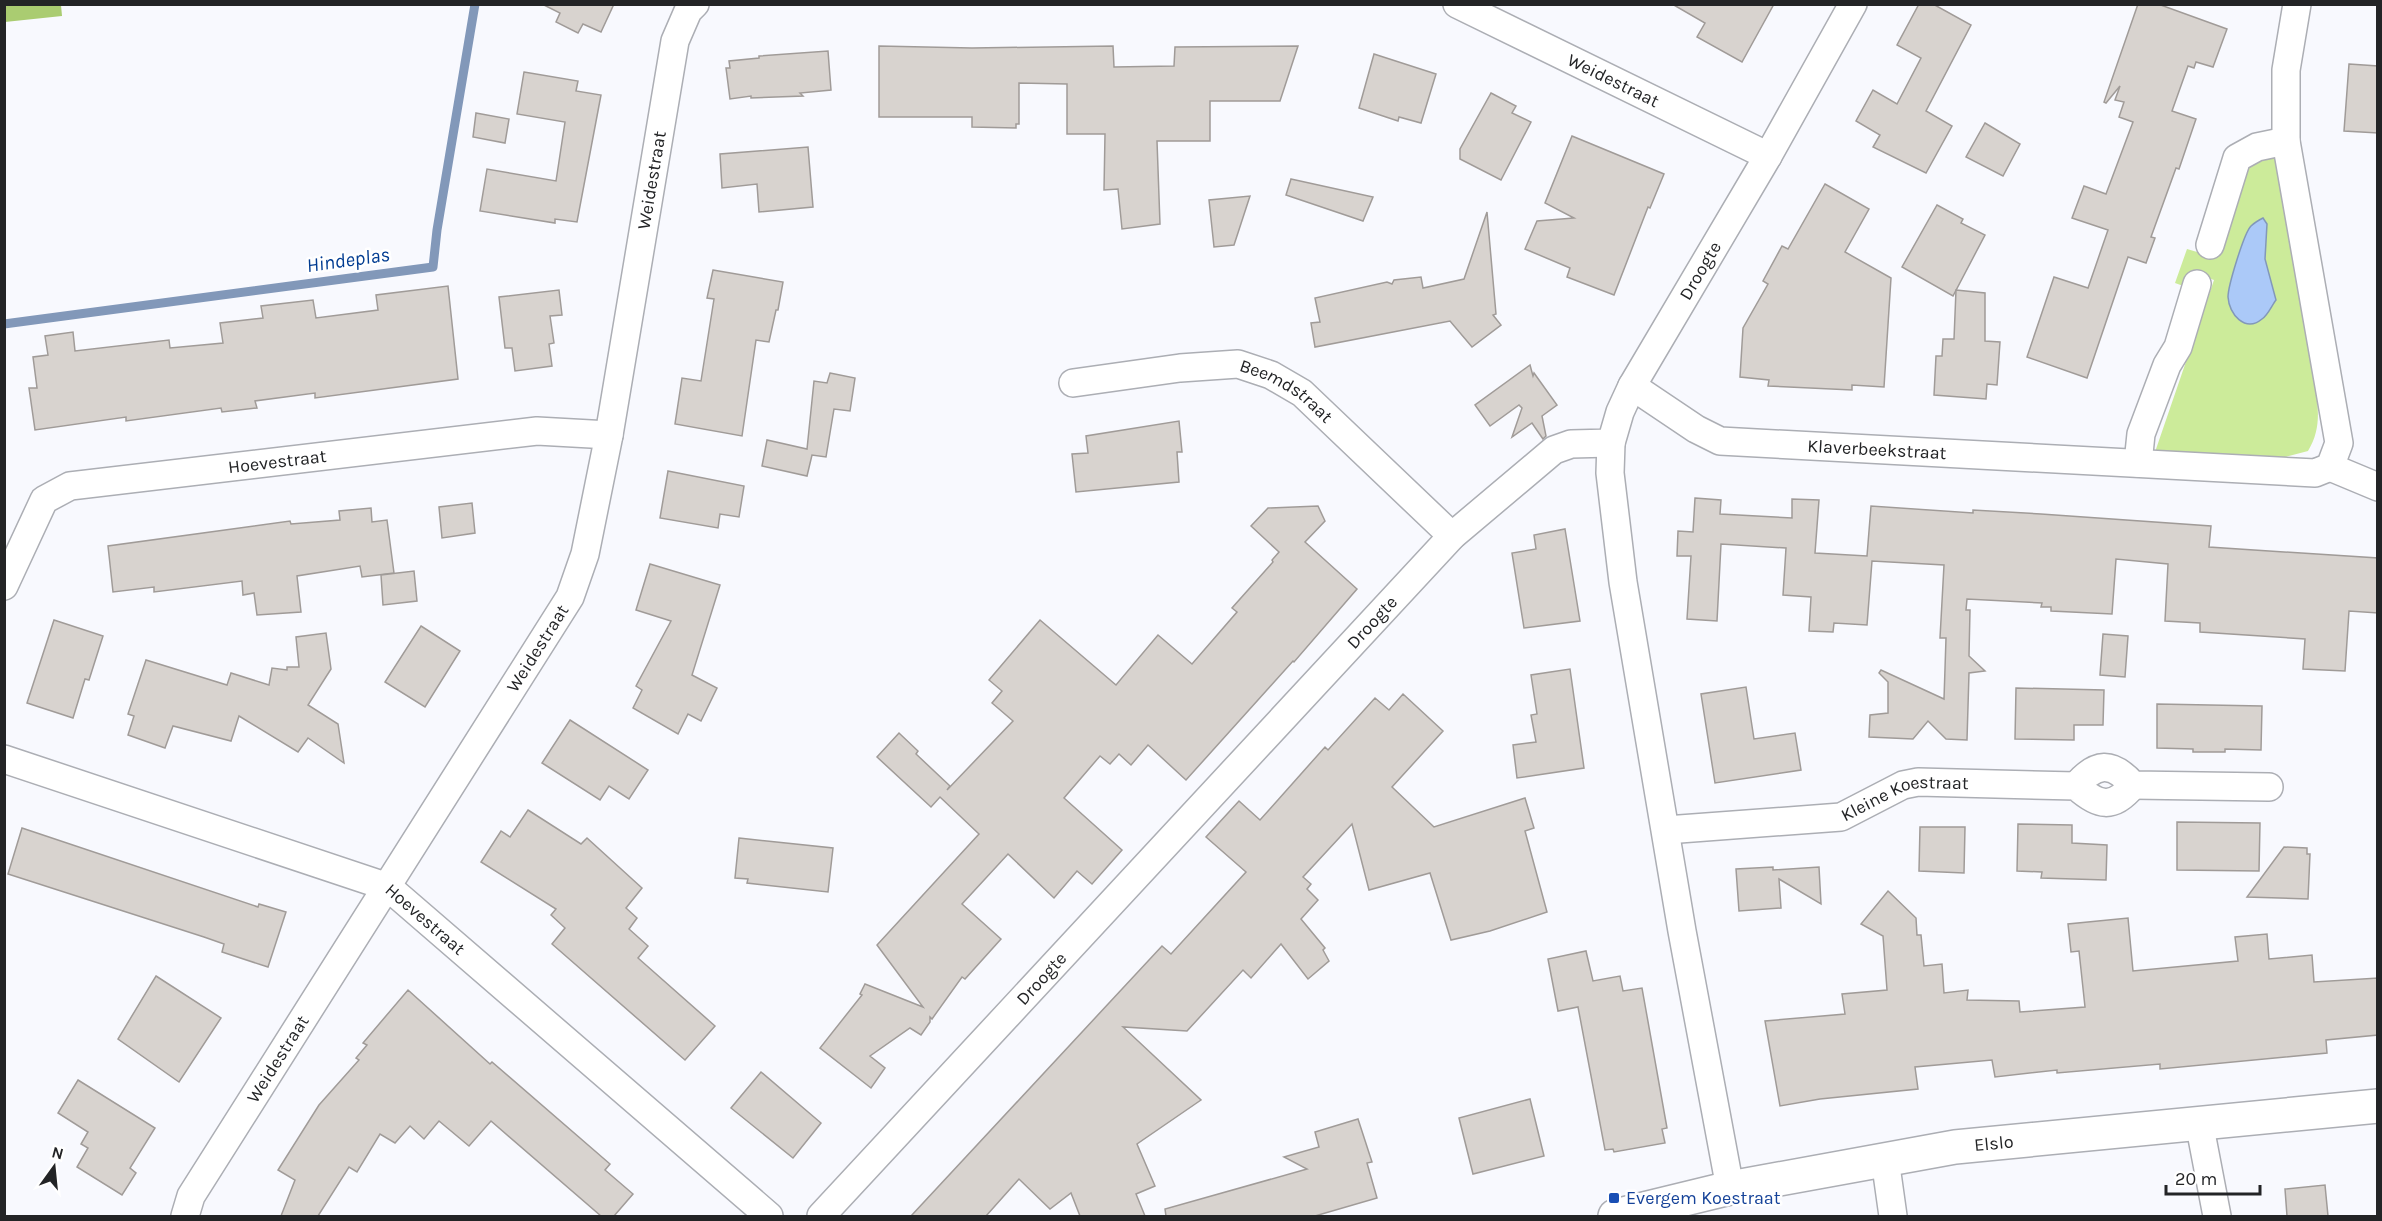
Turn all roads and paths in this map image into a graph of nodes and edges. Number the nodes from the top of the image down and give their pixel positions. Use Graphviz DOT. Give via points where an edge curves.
graph roads {
  1 [pos="694,4"];
  2 [pos="1457,4"];
  3 [pos="1853,4"];
  4 [pos="2297,4"];
  5 [pos="2286,141"];
  6 [pos="1768,156"];
  7 [pos="2210,244"];
  8 [pos="2197,284"];
  9 [pos="1073,383"];
  10 [pos="1632,386"];
  11 [pos="609,435"];
  12 [pos="1611,443"];
  13 [pos="2138,463"];
  14 [pos="2330,467"];
  15 [pos="2378,487"];
  16 [pos="1452,536"];
  17 [pos="4,586"];
  18 [pos="4,759"];
  19 [pos="2269,787"];
  20 [pos="1666,830"];
  21 [pos="388,887"];
  22 [pos="2378,1106"];
  23 [pos="2199,1122"];
  24 [pos="1885,1159"];
  25 [pos="1730,1188"];
  26 [pos="185,1216"];
  27 [pos="769,1216"];
  28 [pos="821,1216"];
  29 [pos="1615,1216"];
  30 [pos="1893,1216"];
  31 [pos="2217,1216"];
  1 -- 11 [label="street, Weidestraat" via="675,41"];
  2 -- 6 [label="street, Weidestraat"];
  3 -- 6 [label="street, Droogte"];
  4 -- 5 [label="street" via="2286,70"];
  5 -- 7 [label="street" via="2257,147 2237,158"];
  5 -- 14 [label="street" via="2339,443"];
  6 -- 10 [label="street, Droogte"];
  8 -- 13 [label="street" via="2178,347 2167,365 2141,434"];
  9 -- 16 [label="street, Beemdstraat" via="1238,364 1270,375 1302,393"];
  10 -- 12 [label="street, Droogte"];
  10 -- 13 [label="street, Klaverbeekstraat" via="1720,441"];
  11 -- 17 [label="street, Hoevestraat" via="537,431 70,486 45,500"];
  11 -- 21 [label="street, Weidestraat" via="585,554 570,597"];
  12 -- 16 [label="street, Droogte" via="1571,444 1554,450"];
  12 -- 20 [label="street" via="1610,473 1623,582"];
  13 -- 14 [label="street, Klaverbeekstraat" via="2315,473"];
  14 -- 15 [label="street"];
  16 -- 28 [label="street, Droogte"];
  18 -- 21 [label="street, Hoevestraat"];
  19 -- 20 [label="street, Kleine Koestraat" via="2133,785 2122,772 2100,767 2088,772 2076,786 1918,782 1904,785 1841,817"];
  20 -- 25 [label="street"];
  21 -- 26 [label="street, Weidestraat" via="191,1196"];
  21 -- 27 [label="street, Hoevestraat"];
  22 -- 23 [label="street, Elslo"];
  23 -- 24 [label="street, Elslo" via="1955,1147"];
  23 -- 31 [label="street"];
  24 -- 25 [label="street, Elslo"];
  24 -- 30 [label="street"];
  25 -- 29 [label="street, Elslo"];
}
